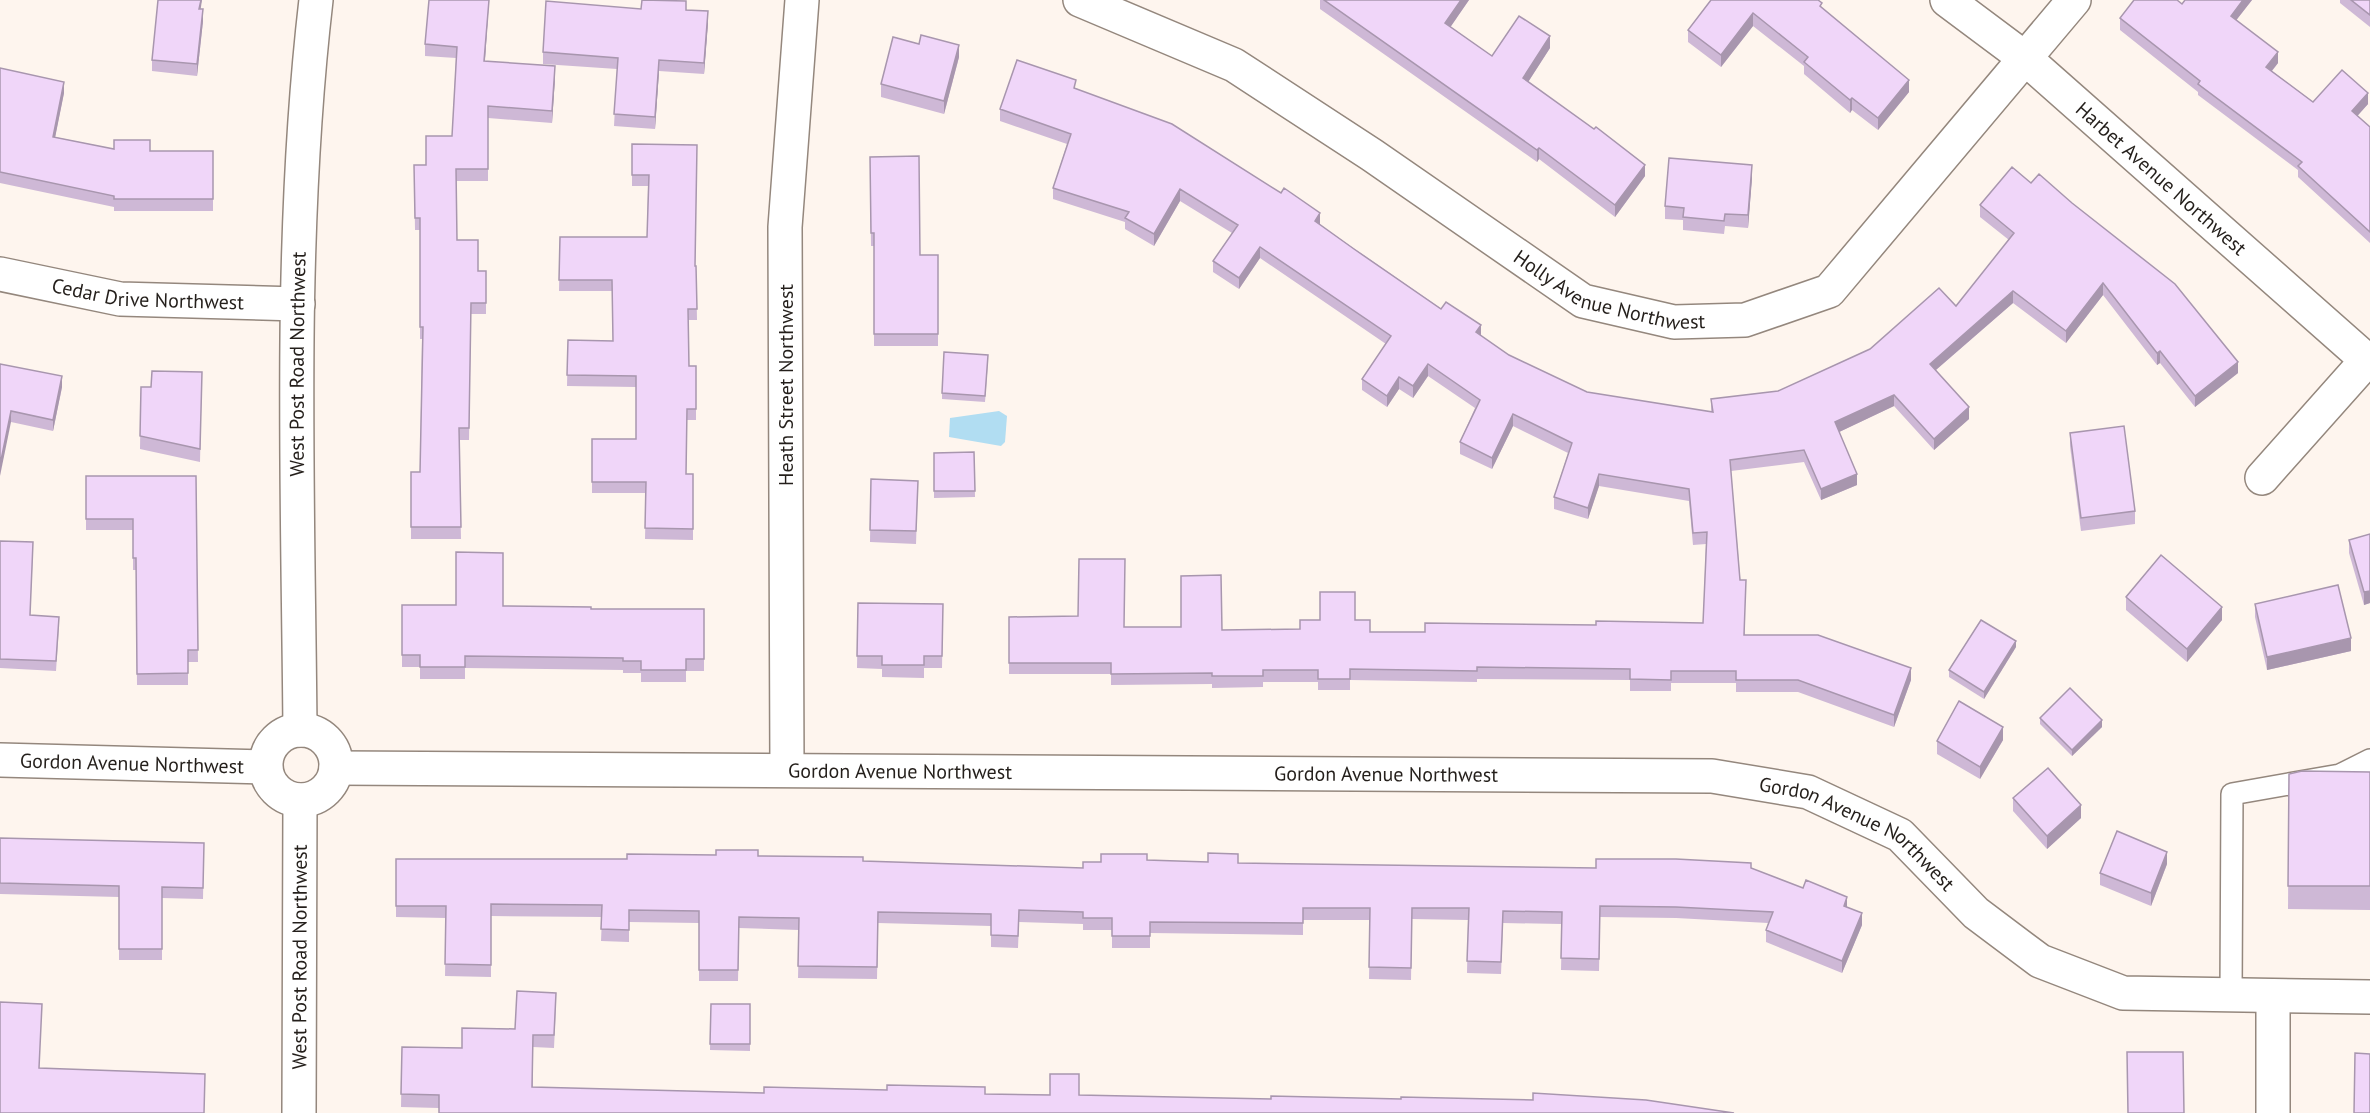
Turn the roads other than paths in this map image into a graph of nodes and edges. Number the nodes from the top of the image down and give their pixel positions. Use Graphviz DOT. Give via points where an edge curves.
graph roads {
  1 [pos="316,0"];
  2 [pos="802,0"];
  3 [pos="1080,0"];
  4 [pos="1947,0"];
  5 [pos="2074,0"];
  6 [pos="2026,59"];
  7 [pos="0,274"];
  8 [pos="298,304"];
  9 [pos="2369,362"];
  10 [pos="2262,478"];
  11 [pos="300,730"];
  12 [pos="0,760"];
  13 [pos="2370,760"];
  14 [pos="265,767"];
  15 [pos="336,768"];
  16 [pos="787,770"];
  17 [pos="300,800"];
  18 [pos="2231,995"];
  19 [pos="2273,996"];
  20 [pos="2370,997"];
  21 [pos="299,1113"];
  22 [pos="2273,1113"];
  1 -- 8 [label="street, West Post Road Northwest" via="306,85"];
  2 -- 16 [label="street, Heath Street Northwest" via="785,227"];
  3 -- 6 [label="street, Holly Avenue Northwest" via="1234,65 1583,300 1674,322 1745,320 1828,291"];
  4 -- 6 [label="street, Harbet Avenue Northwest"];
  5 -- 6 [label="street, Holly Avenue Northwest"];
  6 -- 9 [label="street, Harbet Avenue Northwest"];
  7 -- 8 [label="street, Cedar Drive Northwest" via="120,299"];
  8 -- 11 [label="street, West Post Road Northwest"];
  9 -- 10 [label="street"];
  11 -- 14 [label="street" via="279,737 271,746"];
  11 -- 15 [label="street" via="322,736 335,756"];
  12 -- 14 [label="street, Gordon Avenue Northwest"];
  13 -- 18 [label="lane" via="2340,774 2232,794"];
  14 -- 17 [label="street" via="272,787"];
  15 -- 16 [label="street, Gordon Avenue Northwest"];
  15 -- 17 [label="street" via="334,778 321,794"];
  16 -- 18 [label="street, Gordon Avenue Northwest" via="1712,776 1808,792 1900,835 1976,913 2040,962 2123,993"];
  17 -- 21 [label="street, West Post Road Northwest"];
  18 -- 19 [label="street, Gordon Avenue Northwest"];
  19 -- 20 [label="street, Gordon Avenue Northwest"];
  19 -- 22 [label="street"];
}
